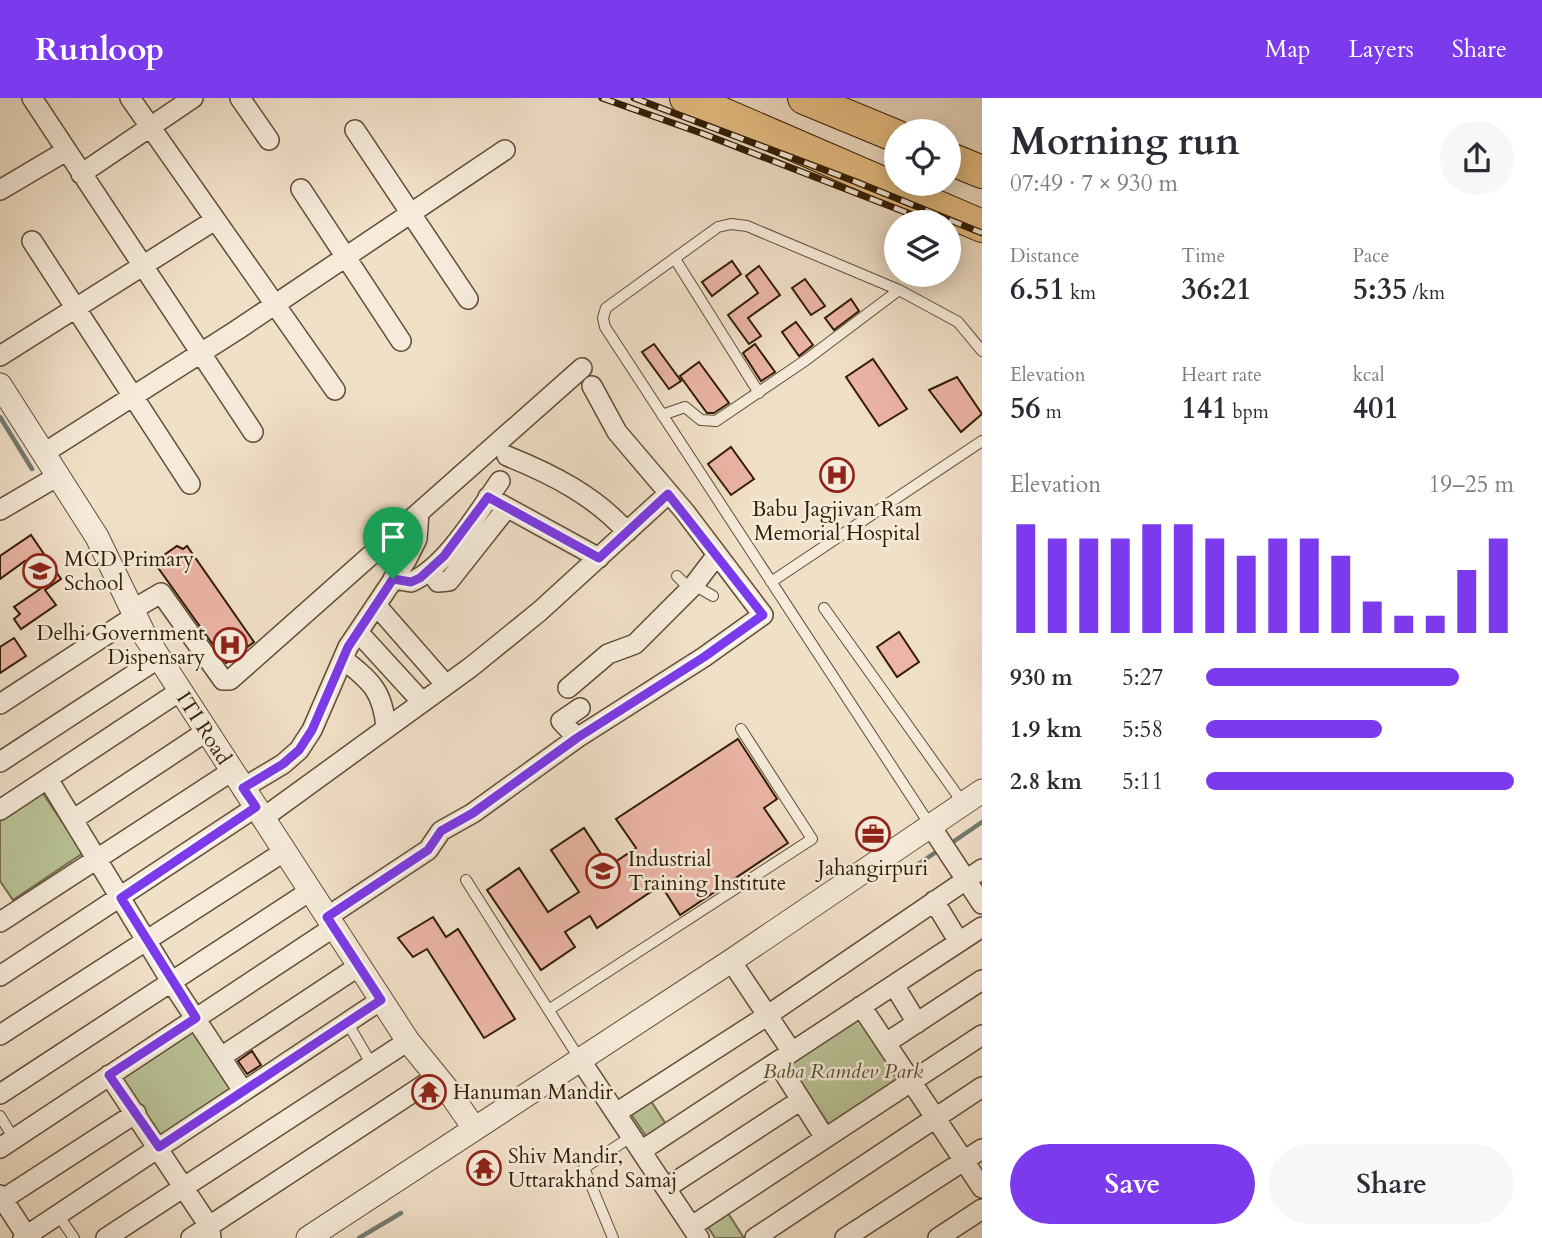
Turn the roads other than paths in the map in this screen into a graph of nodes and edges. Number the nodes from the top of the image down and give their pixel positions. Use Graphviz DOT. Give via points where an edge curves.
graph roads {
  1 [pos="32,98"];
  2 [pos="130,98"];
  3 [pos="192,98"];
  4 [pos="240,98"];
  5 [pos="686,98"];
  6 [pos="804,98"];
  7 [pos="150,128"];
  8 [pos="355,130"];
  9 [pos="884,131"];
  10 [pos="269,140"];
  11 [pos="505,150"];
  12 [pos="66,151"];
  13 [pos="961,163"];
  14 [pos="982,172"];
  15 [pos="81,174"];
  16 [pos="301,189"];
  17 [pos="0,190"];
  18 [pos="411,213"];
  19 [pos="215,220"];
  20 [pos="982,226"];
  21 [pos="32,242"];
  22 [pos="347,256"];
  23 [pos="675,259"];
  24 [pos="144,265"];
  25 [pos="899,290"];
  26 [pos="468,299"];
  27 [pos="276,304"];
  28 [pos="76,308"];
  29 [pos="401,341"];
  30 [pos="982,351"];
  31 [pos="202,352"];
  32 [pos="0,356"];
  33 [pos="582,368"];
  34 [pos="0,385"];
  35 [pos="592,386"];
  36 [pos="335,390"];
  37 [pos="759,393"];
  38 [pos="133,396"];
  39 [pos="662,415"];
  40 [pos="253,432"];
  41 [pos="982,441"];
  42 [pos="44,453"];
  43 [pos="508,456"];
  44 [pos="58,476"];
  45 [pos="190,484"];
  46 [pos="668,494"];
  47 [pos="506,509"];
  48 [pos="0,510"];
  49 [pos="419,513"];
  50 [pos="626,533"];
  51 [pos="716,556"];
  52 [pos="599,558"];
  53 [pos="430,570"];
  54 [pos="393,579"];
  55 [pos="695,581"];
  56 [pos="771,582"];
  57 [pos="713,596"];
  58 [pos="376,605"];
  59 [pos="824,608"];
  60 [pos="134,613"];
  61 [pos="358,632"];
  62 [pos="159,659"];
  63 [pos="343,659"];
  64 [pos="446,685"];
  65 [pos="568,688"];
  66 [pos="180,691"];
  67 [pos="422,702"];
  68 [pos="0,704"];
  69 [pos="580,708"];
  70 [pos="386,728"];
  71 [pos="741,729"];
  72 [pos="207,731"];
  73 [pos="577,738"];
  74 [pos="0,762"];
  75 [pos="48,779"];
  76 [pos="248,796"];
  77 [pos="972,797"];
  78 [pos="0,810"];
  79 [pos="74,819"];
  80 [pos="930,825"];
  81 [pos="285,851"];
  82 [pos="98,858"];
  83 [pos="974,874"];
  84 [pos="466,880"];
  85 [pos="310,891"];
  86 [pos="121,898"];
  87 [pos="934,901"];
  88 [pos="982,904"];
  89 [pos="3,914"];
  90 [pos="330,922"];
  91 [pos="982,927"];
  92 [pos="146,940"];
  93 [pos="959,942"];
  94 [pos="731,961"];
  95 [pos="359,966"];
  96 [pos="0,976"];
  97 [pos="982,980"];
  98 [pos="172,983"];
  99 [pos="894,985"];
  100 [pos="381,1000"];
  101 [pos="861,1006"];
  102 [pos="550,1009"];
  103 [pos="768,1015"];
  104 [pos="196,1018"];
  105 [pos="347,1022"];
  106 [pos="918,1023"];
  107 [pos="0,1035"];
  108 [pos="982,1035"];
  109 [pos="408,1041"];
  110 [pos="886,1043"];
  111 [pos="221,1057"];
  112 [pos="784,1057"];
  113 [pos="579,1058"];
  114 [pos="372,1065"];
  115 [pos="109,1075"];
  116 [pos="436,1077"];
  117 [pos="912,1081"];
  118 [pos="982,1087"];
  119 [pos="243,1091"];
  120 [pos="0,1094"];
  121 [pos="801,1100"];
  122 [pos="136,1113"];
  123 [pos="616,1113"];
  124 [pos="0,1116"];
  125 [pos="936,1118"];
  126 [pos="474,1128"];
  127 [pos="825,1138"];
  128 [pos="7,1143"];
  129 [pos="636,1144"];
  130 [pos="159,1147"];
  131 [pos="982,1149"];
  132 [pos="964,1160"];
  133 [pos="185,1187"];
  134 [pos="666,1188"];
  135 [pos="982,1188"];
  136 [pos="1,1198"];
  137 [pos="982,1209"];
  138 [pos="58,1215"];
  139 [pos="210,1232"];
  140 [pos="696,1232"];
  141 [pos="26,1237"];
  142 [pos="74,1238"];
  143 [pos="106,1238"];
  144 [pos="191,1238"];
  145 [pos="308,1238"];
  146 [pos="612,1238"];
  147 [pos="755,1238"];
  148 [pos="845,1238"];
  149 [pos="938,1238"];
  1 -- 12 [label="street"];
  2 -- 7 [label="street"];
  3 -- 7 [label="street"];
  4 -- 10 [label="street"];
  5 -- 20 [label="highway"];
  6 -- 9 [label="highway"];
  7 -- 15 [label="street"];
  7 -- 19 [label="street"];
  8 -- 18 [label="street"];
  11 -- 18 [label="street"];
  12 -- 15 [label="street"];
  12 -- 17 [label="street"];
  13 -- 14 [label="highway"];
  15 -- 24 [label="street"];
  16 -- 22 [label="street"];
  18 -- 22 [label="street"];
  18 -- 26 [label="street"];
  19 -- 24 [label="street"];
  19 -- 27 [label="street"];
  21 -- 28 [label="street"];
  22 -- 27 [label="street"];
  22 -- 29 [label="street"];
  23 -- 25 [label="lane" via="718,227 747,226"];
  23 -- 37 [label="lane"];
  23 -- 39 [label="lane" via="606,308 603,318"];
  24 -- 28 [label="street"];
  24 -- 31 [label="street"];
  25 -- 30 [label="lane" via="958,322"];
  25 -- 37 [label="lane"];
  27 -- 31 [label="street"];
  27 -- 36 [label="street"];
  28 -- 32 [label="street"];
  28 -- 38 [label="street"];
  31 -- 38 [label="street"];
  31 -- 40 [label="street"];
  33 -- 49 [label="street"];
  34 -- 42 [label="street, ITI Road"];
  35 -- 46 [label="street" via="617,432"];
  37 -- 39 [label="lane" via="716,421 701,420 685,407"];
  38 -- 42 [label="street"];
  38 -- 45 [label="street"];
  39 -- 56 [label="lane"];
  41 -- 56 [label="lane"];
  42 -- 44 [label="street, ITI Road"];
  43 -- 50 [label="street" via="547,472 596,503"];
  44 -- 48 [label="street"];
  44 -- 60 [label="street, ITI Road" via="97,537"];
  46 -- 50 [label="street"];
  46 -- 51 [label="street"];
  47 -- 52 [label="street"];
  47 -- 53 [label="street" via="449,581 442,584"];
  47 -- 53 [label="street" via="494,489"];
  49 -- 54 [label="street" via="417,539"];
  49 -- 60 [label="street" via="227,682 161,593"];
  50 -- 52 [label="street"];
  51 -- 55 [label="street"];
  51 -- 73 [label="street" via="738,591 763,615"];
  52 -- 64 [label="street"];
  53 -- 54 [label="street" via="411,582"];
  54 -- 58 [label="street"];
  55 -- 57 [label="lane"];
  55 -- 65 [label="street" via="635,644 608,654"];
  56 -- 80 [label="lane"];
  58 -- 61 [label="street"];
  58 -- 64 [label="street"];
  59 -- 77 [label="lane"];
  60 -- 62 [label="street, ITI Road"];
  60 -- 68 [label="street"];
  61 -- 63 [label="street"];
  61 -- 67 [label="street"];
  62 -- 66 [label="street, ITI Road"];
  62 -- 74 [label="street"];
  63 -- 70 [label="street" via="374,685"];
  63 -- 76 [label="street" via="299,750"];
  64 -- 67 [label="street"];
  66 -- 72 [label="street, ITI Road"];
  66 -- 75 [label="street"];
  67 -- 70 [label="street"];
  69 -- 73 [label="street" via="561,720"];
  70 -- 76 [label="street"];
  71 -- 102 [label="lane" via="811,839"];
  72 -- 76 [label="street, ITI Road"];
  72 -- 79 [label="street"];
  73 -- 90 [label="street" via="441,831 428,850"];
  75 -- 78 [label="street"];
  75 -- 79 [label="street"];
  76 -- 81 [label="street, ITI Road"];
  76 -- 82 [label="street"];
  76 -- 86 [label="street"];
  77 -- 80 [label="street"];
  79 -- 82 [label="street"];
  80 -- 83 [label="street"];
  80 -- 94 [label="street"];
  81 -- 85 [label="street, ITI Road"];
  81 -- 92 [label="street"];
  82 -- 86 [label="street"];
  82 -- 89 [label="street"];
  83 -- 87 [label="street"];
  83 -- 88 [label="street"];
  84 -- 102 [label="lane"];
  85 -- 90 [label="street, ITI Road"];
  85 -- 98 [label="street"];
  86 -- 92 [label="street"];
  86 -- 96 [label="street"];
  87 -- 93 [label="street"];
  87 -- 103 [label="street"];
  90 -- 95 [label="street, ITI Road"];
  90 -- 104 [label="street"];
  91 -- 93 [label="street"];
  92 -- 98 [label="street"];
  92 -- 107 [label="street"];
  93 -- 99 [label="street"];
  94 -- 103 [label="street"];
  94 -- 113 [label="street"];
  95 -- 100 [label="street, ITI Road"];
  95 -- 111 [label="street"];
  97 -- 106 [label="street"];
  98 -- 104 [label="street"];
  98 -- 120 [label="street"];
  99 -- 101 [label="street"];
  99 -- 106 [label="street"];
  100 -- 105 [label="street"];
  100 -- 109 [label="street, ITI Road"];
  101 -- 110 [label="street"];
  101 -- 112 [label="street"];
  102 -- 113 [label="lane"];
  103 -- 112 [label="street"];
  103 -- 123 [label="street"];
  104 -- 111 [label="street"];
  104 -- 115 [label="street"];
  105 -- 114 [label="lane"];
  105 -- 119 [label="street"];
  106 -- 110 [label="street"];
  108 -- 117 [label="street"];
  109 -- 114 [label="street"];
  109 -- 116 [label="street, ITI Road"];
  110 -- 117 [label="street"];
  111 -- 119 [label="street"];
  112 -- 121 [label="street"];
  112 -- 129 [label="street"];
  113 -- 123 [label="street"];
  113 -- 126 [label="street"];
  114 -- 133 [label="street"];
  115 -- 122 [label="street"];
  115 -- 128 [label="street"];
  116 -- 126 [label="street, ITI Road"];
  116 -- 139 [label="street"];
  117 -- 125 [label="street"];
  117 -- 127 [label="street"];
  118 -- 125 [label="street"];
  119 -- 130 [label="street"];
  121 -- 127 [label="street"];
  121 -- 134 [label="street"];
  122 -- 130 [label="street"];
  122 -- 136 [label="street"];
  123 -- 129 [label="street"];
  124 -- 128 [label="lane"];
  125 -- 132 [label="street"];
  125 -- 147 [label="street"];
  126 -- 145 [label="street"];
  127 -- 140 [label="street"];
  129 -- 134 [label="street"];
  129 -- 146 [label="lane" via="584,1168"];
  130 -- 133 [label="street"];
  130 -- 138 [label="street"];
  131 -- 132 [label="street"];
  132 -- 135 [label="street"];
  132 -- 148 [label="street"];
  133 -- 139 [label="street"];
  133 -- 143 [label="street"];
  134 -- 140 [label="street"];
  136 -- 141 [label="street"];
  137 -- 149 [label="street"];
  138 -- 141 [label="street"];
  138 -- 142 [label="lane"];
  139 -- 144 [label="street"];
}
